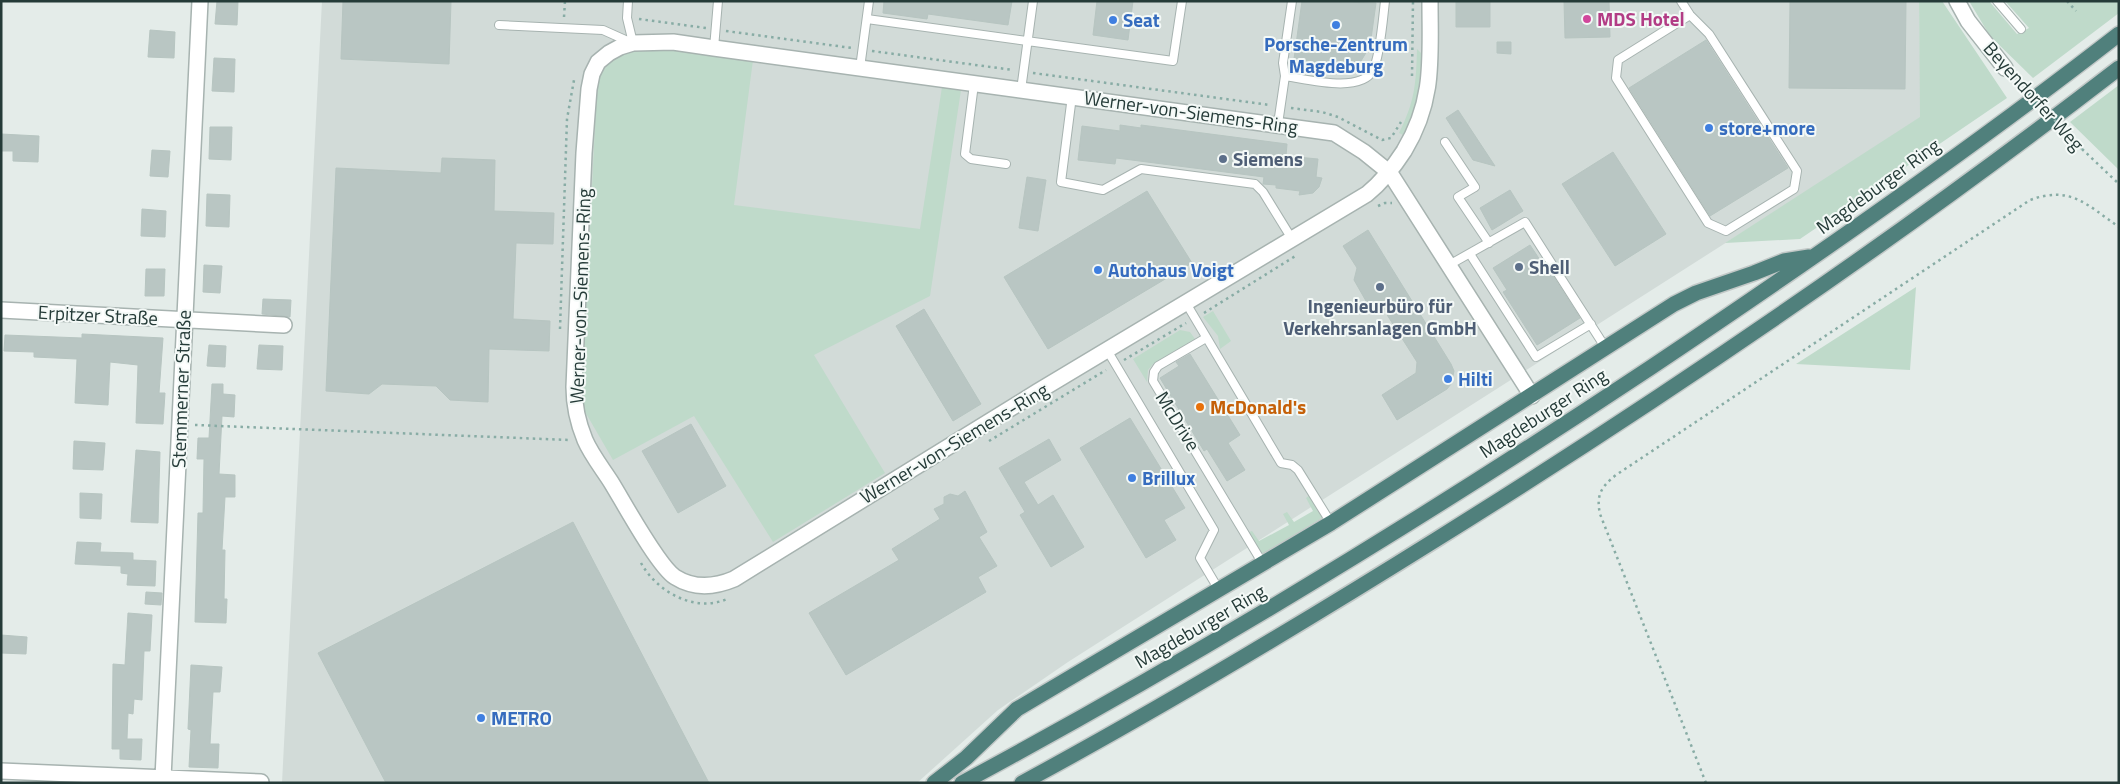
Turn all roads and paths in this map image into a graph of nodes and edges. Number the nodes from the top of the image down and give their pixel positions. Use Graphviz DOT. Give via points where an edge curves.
graph roads {
  1 [pos="200,1"];
  2 [pos="565,1"];
  3 [pos="628,1"];
  4 [pos="718,1"];
  5 [pos="869,1"];
  6 [pos="1033,1"];
  7 [pos="1182,1"];
  8 [pos="1292,1"];
  9 [pos="1385,1"];
  10 [pos="1413,1"];
  11 [pos="1430,1"];
  12 [pos="1681,1"];
  13 [pos="1958,1"];
  14 [pos="2067,1"];
  15 [pos="2000,2"];
  16 [pos="2076,10"];
  17 [pos="1690,16"];
  18 [pos="627,18"];
  19 [pos="867,19"];
  20 [pos="499,25"];
  21 [pos="564,28"];
  22 [pos="2020,29"];
  23 [pos="717,30"];
  24 [pos="2119,34"];
  25 [pos="1027,41"];
  26 [pos="633,43"];
  27 [pos="714,48"];
  28 [pos="863,50"];
  29 [pos="860,68"];
  30 [pos="2005,68"];
  31 [pos="2119,68"];
  32 [pos="1023,71"];
  33 [pos="576,74"];
  34 [pos="1285,76"];
  35 [pos="1412,78"];
  36 [pos="974,84"];
  37 [pos="1021,90"];
  38 [pos="1072,96"];
  39 [pos="1280,107"];
  40 [pos="1402,120"];
  41 [pos="1278,124"];
  42 [pos="1445,142"];
  43 [pos="1006,164"];
  44 [pos="1390,173"];
  45 [pos="2119,184"];
  46 [pos="1407,199"];
  47 [pos="1373,209"];
  48 [pos="2119,227"];
  49 [pos="1292,239"];
  50 [pos="1488,243"];
  51 [pos="1470,254"];
  52 [pos="1298,255"];
  53 [pos="1813,257"];
  54 [pos="1449,265"];
  55 [pos="1186,303"];
  56 [pos="1,310"];
  57 [pos="1195,318"];
  58 [pos="184,320"];
  59 [pos="1591,324"];
  60 [pos="284,325"];
  61 [pos="560,331"];
  62 [pos="1206,338"];
  63 [pos="1605,347"];
  64 [pos="1107,350"];
  65 [pos="1116,365"];
  66 [pos="1532,396"];
  67 [pos="180,424"];
  68 [pos="567,435"];
  69 [pos="569,440"];
  70 [pos="987,442"];
  71 [pos="580,444"];
  72 [pos="1330,523"];
  73 [pos="641,563"];
  74 [pos="1263,564"];
  75 [pos="1219,590"];
  76 [pos="733,595"];
  77 [pos="1,770"];
  78 [pos="163,778"];
  79 [pos="261,782"];
  80 [pos="934,783"];
  81 [pos="962,783"];
  82 [pos="1022,783"];
  83 [pos="1706,783"];
  1 -- 58 [label="street, Stemmerner Straße"];
  2 -- 21 [label="path"];
  3 -- 18 [label="lane"];
  4 -- 23 [label="lane"];
  5 -- 19 [label="lane"];
  6 -- 25 [label="lane"];
  7 -- 25 [label="lane" via="1172,61"];
  8 -- 34 [label="lane" via="1283,63"];
  9 -- 34 [label="lane" via="1373,71 1363,81 1349,84"];
  10 -- 35 [label="path"];
  11 -- 44 [label="street, Werner-von-Siemens-Ring" via="1430,62 1425,107 1412,137"];
  12 -- 17 [label="lane"];
  13 -- 30 [label="street, Beyendorfer Weg" via="1968,20"];
  14 -- 16 [label="path"];
  15 -- 22 [label="lane"];
  17 -- 17 [label="lane" via="1709,34 1797,171 1794,190 1726,232 1708,223 1616,78 1618,60"];
  18 -- 23 [label="path"];
  18 -- 26 [label="lane"];
  19 -- 25 [label="lane"];
  19 -- 28 [label="lane"];
  20 -- 21 [label="lane"];
  21 -- 26 [label="lane" via="603,30"];
  23 -- 27 [label="lane"];
  23 -- 28 [label="path"];
  24 -- 53 [label="highway, Magdeburger Ring"];
  25 -- 32 [label="lane"];
  26 -- 27 [label="street, Werner-von-Siemens-Ring" via="673,42"];
  26 -- 71 [label="street, Werner-von-Siemens-Ring" via="620,47 598,62 588,89 574,393"];
  27 -- 29 [label="street, Werner-von-Siemens-Ring"];
  28 -- 29 [label="lane"];
  28 -- 32 [label="path"];
  29 -- 36 [label="street, Werner-von-Siemens-Ring"];
  30 -- 45 [label="path, Beyendorfer Weg, bridge"];
  31 -- 82 [label="highway" via="1830,280 1555,465 1299,625"];
  32 -- 37 [label="lane"];
  32 -- 39 [label="path"];
  33 -- 61 [label="path" via="567,118"];
  34 -- 39 [label="lane"];
  36 -- 37 [label="street, Werner-von-Siemens-Ring"];
  36 -- 43 [label="lane" via="965,154 971,159"];
  37 -- 38 [label="street, Werner-von-Siemens-Ring"];
  38 -- 41 [label="street, Werner-von-Siemens-Ring"];
  38 -- 49 [label="lane" via="1061,182 1103,190 1141,169 1255,184"];
  39 -- 40 [label="path" via="1328,113 1382,140 1393,136"];
  39 -- 41 [label="lane"];
  41 -- 44 [label="street, Werner-von-Siemens-Ring" via="1334,133"];
  42 -- 50 [label="lane" via="1474,187 1458,197"];
  44 -- 46 [label="street, Werner-von-Siemens-Ring"];
  44 -- 49 [label="street, Werner-von-Siemens-Ring" via="1367,194"];
  46 -- 47 [label="path" via="1398,204 1383,203"];
  46 -- 54 [label="street, Werner-von-Siemens-Ring"];
  48 -- 83 [label="path" via="2069,196 2054,193 2030,200 1605,484 1599,494 1600,514"];
  49 -- 55 [label="street, Werner-von-Siemens-Ring"];
  50 -- 51 [label="lane"];
  50 -- 59 [label="lane" via="1525,222"];
  51 -- 54 [label="lane"];
  51 -- 59 [label="lane" via="1536,357"];
  52 -- 57 [label="path"];
  53 -- 63 [label="highway" via="1784,261 1696,293"];
  53 -- 81 [label="highway, Magdeburger Ring" via="1528,449 1289,597"];
  54 -- 66 [label="street, Werner-von-Siemens-Ring"];
  55 -- 57 [label="lane"];
  55 -- 64 [label="street, Werner-von-Siemens-Ring"];
  56 -- 58 [label="street, Erpitzer Straße"];
  57 -- 62 [label="lane"];
  57 -- 65 [label="path"];
  58 -- 60 [label="street, Erpitzer Straße"];
  58 -- 67 [label="street, Stemmerner Straße"];
  59 -- 63 [label="lane"];
  62 -- 72 [label="lane" via="1281,463 1298,470"];
  62 -- 74 [label="lane, McDrive" via="1158,366 1154,382"];
  63 -- 66 [label="highway"];
  64 -- 65 [label="lane"];
  64 -- 71 [label="street, Werner-von-Siemens-Ring" via="734,579 719,585 694,585 670,573"];
  65 -- 70 [label="path"];
  65 -- 75 [label="lane" via="1214,530 1200,558"];
  66 -- 72 [label="highway"];
  67 -- 69 [label="path"];
  67 -- 78 [label="street, Stemmerner Straße"];
  68 -- 69 [label="path"];
  69 -- 71 [label="path"];
  69 -- 71 [label="path"];
  72 -- 74 [label="highway"];
  73 -- 76 [label="path" via="656,583 685,600 715,602"];
  74 -- 75 [label="highway"];
  75 -- 80 [label="highway" via="1017,709 966,758"];
  77 -- 78 [label="street"];
  78 -- 79 [label="street"];
}
